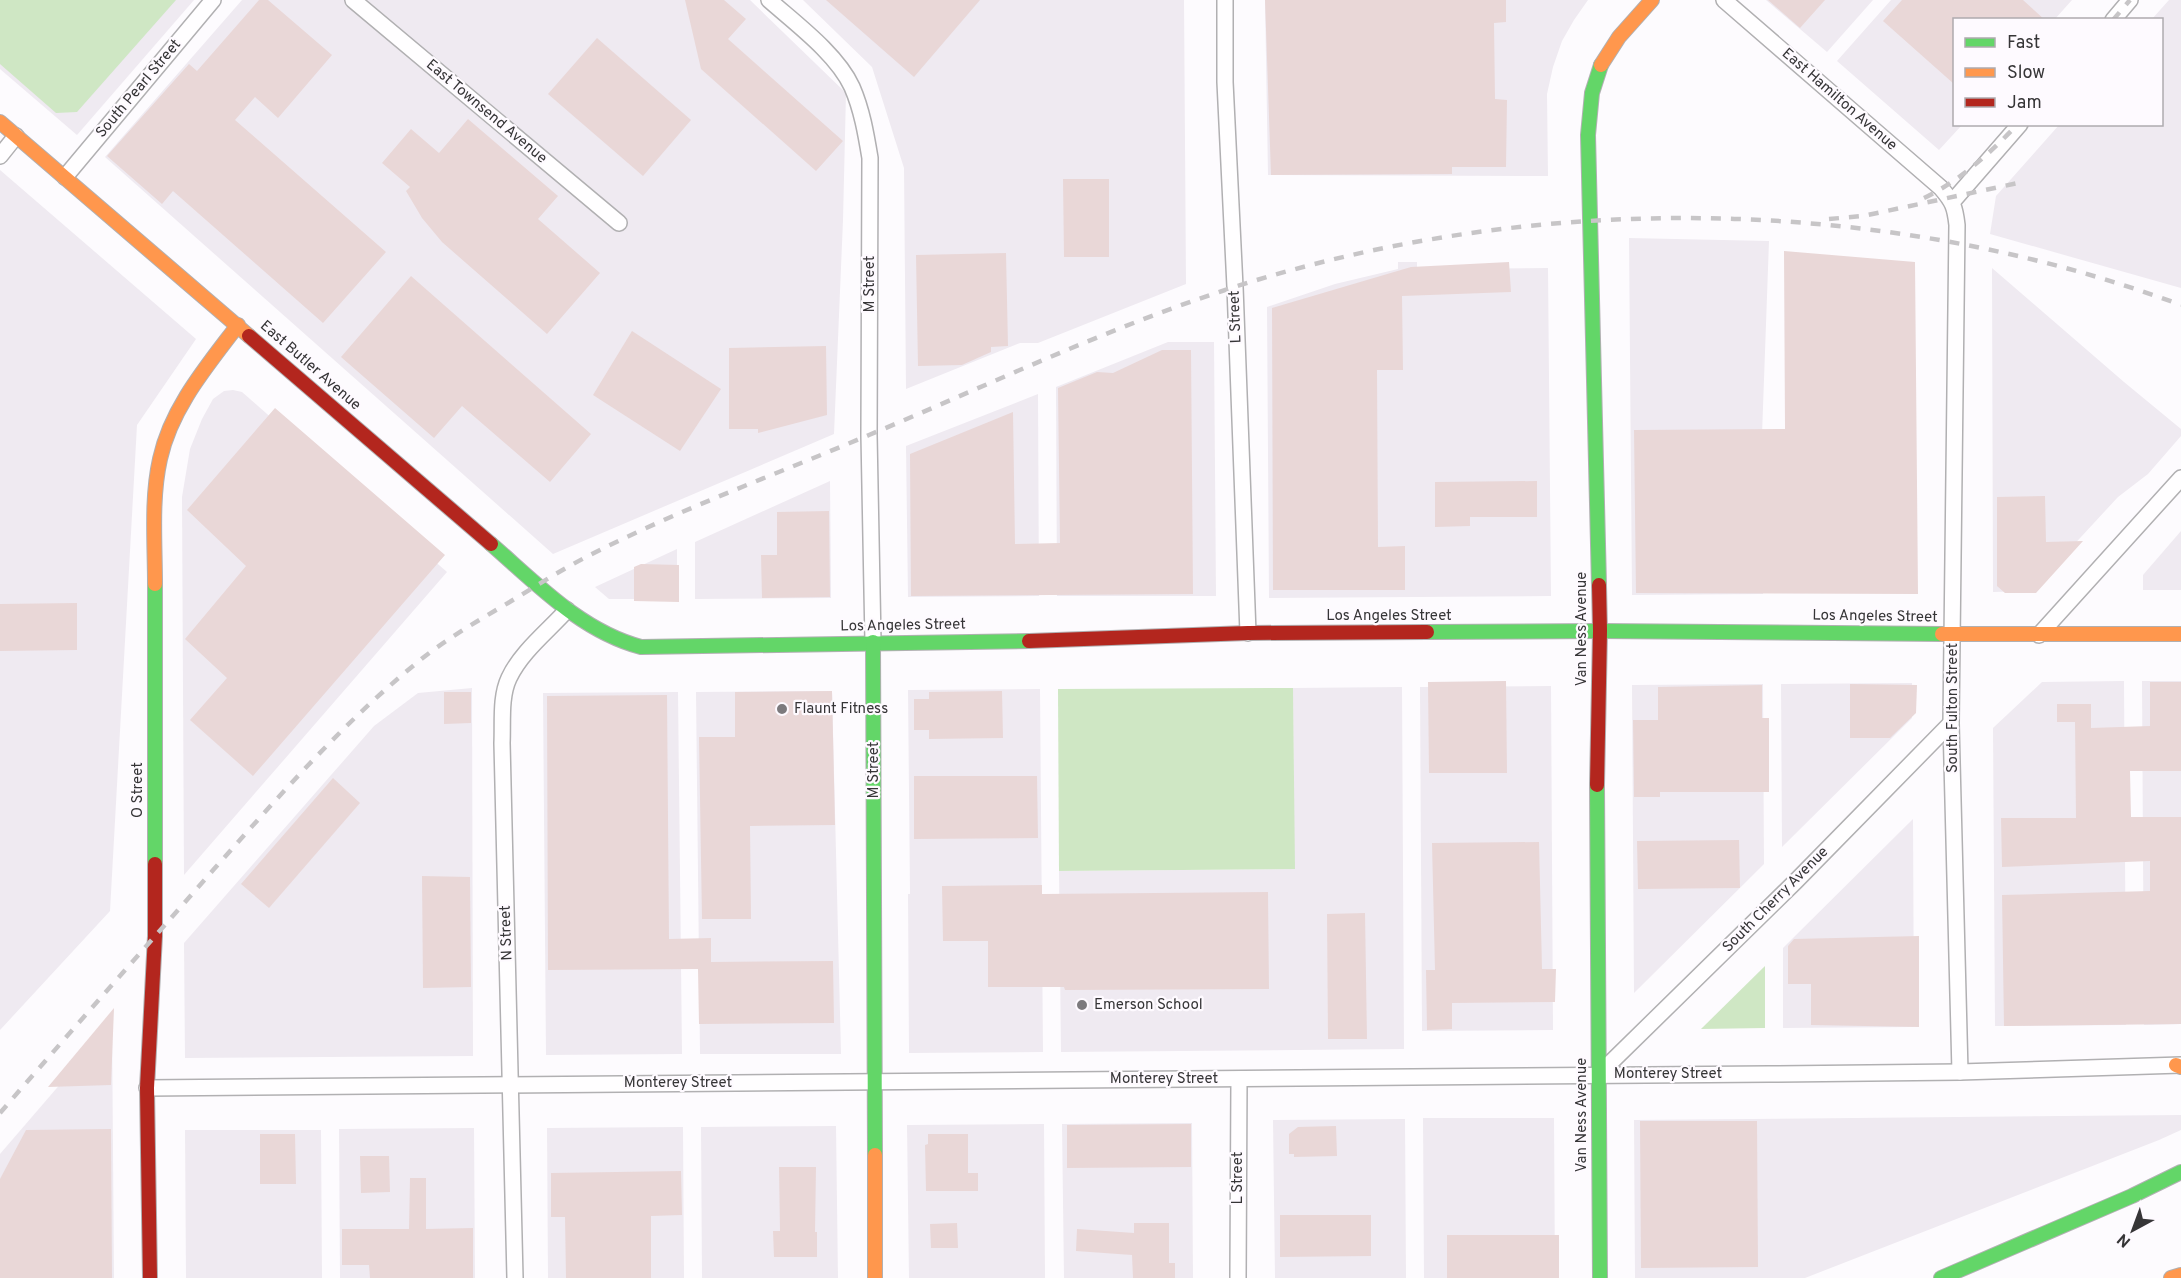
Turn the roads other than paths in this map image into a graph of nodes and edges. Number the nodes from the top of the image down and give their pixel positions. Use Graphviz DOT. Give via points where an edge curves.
graph roads {
  1 [pos="213,0"];
  2 [pos="353,0"];
  3 [pos="769,0"];
  4 [pos="1225,0"];
  5 [pos="1652,0"];
  6 [pos="1724,0"];
  7 [pos="2130,0"];
  8 [pos="2115,18"];
  9 [pos="0,122"];
  10 [pos="2018,126"];
  11 [pos="16,136"];
  12 [pos="0,156"];
  13 [pos="65,177"];
  14 [pos="1953,201"];
  15 [pos="619,223"];
  16 [pos="238,325"];
  17 [pos="2181,478"];
  18 [pos="567,610"];
  19 [pos="1600,631"];
  20 [pos="599,633"];
  21 [pos="1248,633"];
  22 [pos="2181,634"];
  23 [pos="1953,635"];
  24 [pos="2039,635"];
  25 [pos="873,642"];
  26 [pos="1951,723"];
  27 [pos="2179,1065"];
  28 [pos="1960,1072"];
  29 [pos="1598,1075"];
  30 [pos="1239,1079"];
  31 [pos="875,1082"];
  32 [pos="512,1085"];
  33 [pos="147,1088"];
  34 [pos="2181,1172"];
  35 [pos="2181,1275"];
  36 [pos="150,1278"];
  37 [pos="515,1278"];
  38 [pos="876,1278"];
  39 [pos="1238,1278"];
  40 [pos="1600,1278"];
  41 [pos="1941,1278"];
  42 [pos="2171,1278"];
  1 -- 13 [label="street, South Pearl Street"];
  2 -- 15 [label="street, East Townsend Avenue"];
  3 -- 25 [label="street, M Street" via="826,51 851,85 864,122 870,158"];
  4 -- 21 [label="street, L Street"];
  5 -- 19 [label="main road, Van Ness Avenue" via="1607,55 1595,78 1589,104"];
  6 -- 14 [label="street, East Hamilton Avenue"];
  7 -- 8 [label="street"];
  9 -- 11 [label="main road, East Butler Avenue"];
  10 -- 14 [label="street"];
  11 -- 12 [label="street"];
  11 -- 13 [label="main road, East Butler Avenue"];
  13 -- 16 [label="main road, East Butler Avenue"];
  14 -- 23 [label="street, South Fulton Street" via="1957,225"];
  16 -- 18 [label="main road, East Butler Avenue"];
  16 -- 33 [label="main road, O Street" via="175,418 160,457 154,500 155,936"];
  17 -- 24 [label="street"];
  18 -- 20 [label="main road, East Butler Avenue"];
  18 -- 32 [label="street, N Street" via="522,659 509,678 505,693 502,743"];
  19 -- 21 [label="main road, Los Angeles Street"];
  19 -- 23 [label="main road, Los Angeles Street"];
  19 -- 29 [label="main road, Van Ness Avenue" via="1596,816"];
  20 -- 25 [label="main road, Los Angeles Street" via="641,647"];
  21 -- 25 [label="main road, Los Angeles Street"];
  22 -- 24 [label="main road, Los Angeles Street"];
  23 -- 24 [label="main road, Los Angeles Street"];
  23 -- 26 [label="street, South Fulton Street"];
  25 -- 31 [label="main road, M Street"];
  26 -- 28 [label="street, South Fulton Street"];
  26 -- 29 [label="street, South Cherry Avenue"];
  27 -- 28 [label="street, Monterey Street"];
  28 -- 29 [label="street, Monterey Street"];
  29 -- 30 [label="street, Monterey Street"];
  29 -- 40 [label="main road, Van Ness Avenue"];
  30 -- 31 [label="street, Monterey Street"];
  30 -- 39 [label="street, L Street"];
  31 -- 32 [label="street, Monterey Street"];
  31 -- 38 [label="main road, M Street"];
  32 -- 33 [label="street, Monterey Street"];
  32 -- 37 [label="street, N Street"];
  33 -- 36 [label="main road, O Street"];
  34 -- 41 [label="main road"];
  35 -- 42 [label="main road"];
}
